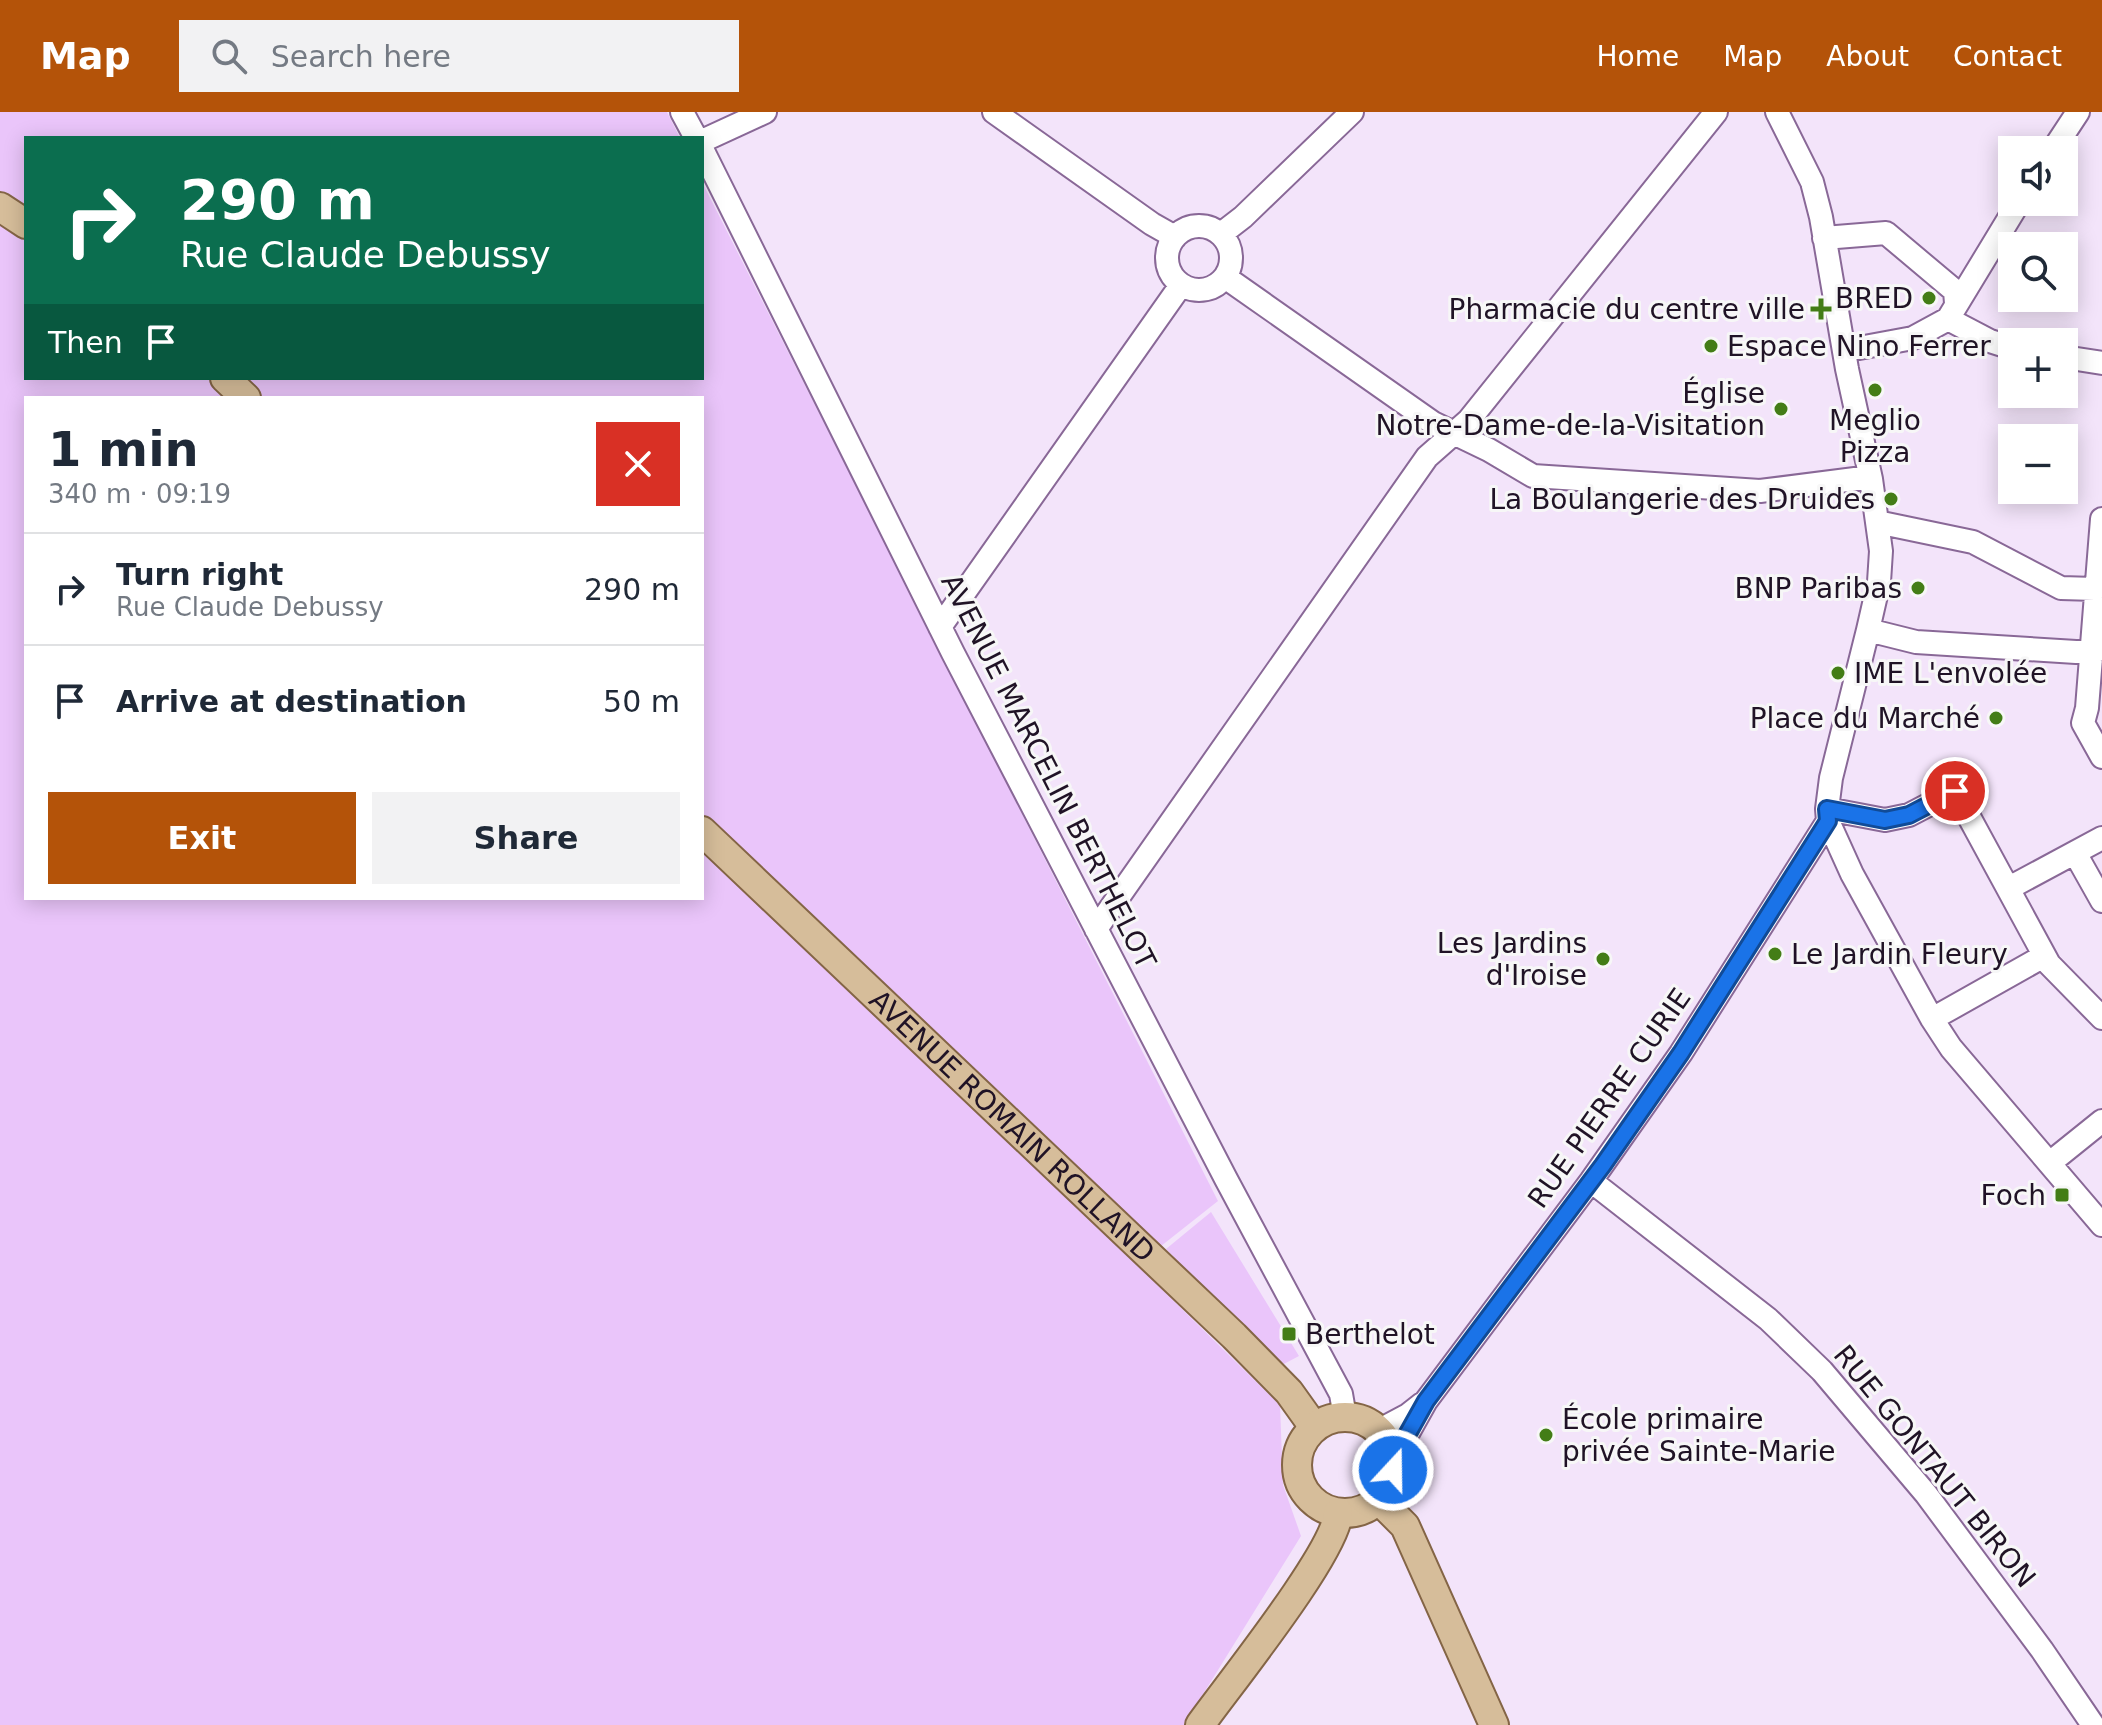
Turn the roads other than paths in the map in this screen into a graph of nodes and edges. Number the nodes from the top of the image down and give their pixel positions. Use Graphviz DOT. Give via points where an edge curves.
graph roads {
  1 [pos="682,112"];
  2 [pos="765,112"];
  3 [pos="994,112"];
  4 [pos="1352,112"];
  5 [pos="1716,112"];
  6 [pos="1777,112"];
  7 [pos="2078,112"];
  8 [pos="695,136"];
  9 [pos="2062,136"];
  10 [pos="704,140"];
  11 [pos="704,153"];
  12 [pos="0,207"];
  13 [pos="2010,216"];
  14 [pos="24,223"];
  15 [pos="1221,234"];
  16 [pos="1175,237"];
  17 [pos="1824,238"];
  18 [pos="1225,277"];
  19 [pos="1181,285"];
  20 [pos="1952,311"];
  21 [pos="1998,344"];
  22 [pos="1844,348"];
  23 [pos="2078,359"];
  24 [pos="2102,363"];
  25 [pos="227,380"];
  26 [pos="244,396"];
  27 [pos="1455,433"];
  28 [pos="1871,479"];
  29 [pos="2102,519"];
  30 [pos="1877,522"];
  31 [pos="2095,589"];
  32 [pos="940,627"];
  33 [pos="1868,630"];
  34 [pos="2097,650"];
  35 [pos="2102,757"];
  36 [pos="1828,815"];
  37 [pos="704,833"];
  38 [pos="2102,838"];
  39 [pos="2075,853"];
  40 [pos="2009,888"];
  41 [pos="2102,901"];
  42 [pos="1096,929"];
  43 [pos="2044,956"];
  44 [pos="2101,1015"];
  45 [pos="1932,1019"];
  46 [pos="2102,1121"];
  47 [pos="2051,1162"];
  48 [pos="1591,1181"];
  49 [pos="2102,1225"];
  50 [pos="1426,1401"];
  51 [pos="1345,1417"];
  52 [pos="1314,1427"];
  53 [pos="1378,1431"];
  54 [pos="1393,1460"];
  55 [pos="1379,1500"];
  56 [pos="1338,1513"];
  57 [pos="1200,1725"];
  58 [pos="1494,1725"];
  59 [pos="2093,1725"];
  1 -- 8 [label="street"];
  2 -- 10 [label="street"];
  3 -- 16 [label="street"];
  4 -- 15 [label="street"];
  5 -- 27 [label="street"];
  6 -- 17 [label="street" via="1812,182"];
  7 -- 9 [label="street"];
  11 -- 32 [label="street, AVENUE MARCELIN BERTHELOT"];
  12 -- 14 [label="main road"];
  13 -- 20 [label="street"];
  15 -- 16 [label="street" via="1203,226"];
  15 -- 18 [label="street" via="1232,260"];
  16 -- 19 [label="street" via="1168,268"];
  17 -- 20 [label="street" via="1886,233 1955,291"];
  17 -- 22 [label="street"];
  18 -- 19 [label="street" via="1210,289"];
  18 -- 27 [label="street" via="1433,423"];
  19 -- 32 [label="street"];
  20 -- 21 [label="street"];
  20 -- 22 [label="street" via="1913,338"];
  22 -- 28 [label="street"];
  23 -- 24 [label="street"];
  25 -- 26 [label="main road"];
  27 -- 28 [label="street" via="1522,471 1546,478 1760,491"];
  27 -- 42 [label="street" via="1427,457"];
  28 -- 30 [label="street"];
  29 -- 31 [label="street"];
  30 -- 31 [label="street" via="1973,542 2061,588"];
  30 -- 33 [label="street" via="1879,582"];
  31 -- 34 [label="street"];
  32 -- 42 [label="street, AVENUE MARCELIN BERTHELOT"];
  33 -- 34 [label="street" via="1916,642"];
  33 -- 36 [label="street" via="1831,778"];
  34 -- 35 [label="street" via="2083,723"];
  36 -- 40 [label="street" via="1885,820 1909,815 1955,791"];
  36 -- 45 [label="street" via="1852,874"];
  36 -- 48 [label="street, RUE PIERRE CURIE" via="1681,1053"];
  37 -- 52 [label="main road, AVENUE ROMAIN ROLLAND" via="1234,1336 1289,1392"];
  38 -- 39 [label="street"];
  39 -- 40 [label="street"];
  39 -- 41 [label="street"];
  40 -- 43 [label="street"];
  42 -- 51 [label="street, AVENUE MARCELIN BERTHELOT" via="1341,1394"];
  43 -- 44 [label="street"];
  43 -- 45 [label="street"];
  45 -- 47 [label="street"];
  46 -- 47 [label="street"];
  47 -- 49 [label="street"];
  48 -- 50 [label="street, RUE PIERRE CURIE"];
  48 -- 59 [label="street, RUE GONTAUT BIRON" via="1768,1319 1822,1371 1926,1494"];
  50 -- 53 [label="street, RUE PIERRE CURIE"];
  50 -- 54 [label="street, RUE PIERRE CURIE"];
  51 -- 52 [label="main road"];
  51 -- 53 [label="main road"];
  52 -- 56 [label="main road" via="1300,1446 1298,1479 1309,1498"];
  53 -- 54 [label="main road"];
  54 -- 55 [label="main road" via="1391,1481"];
  55 -- 56 [label="main road" via="1360,1512"];
  55 -- 58 [label="main road" via="1405,1526"];
  56 -- 57 [label="main road" via="1338,1524 1311,1572"];
}
